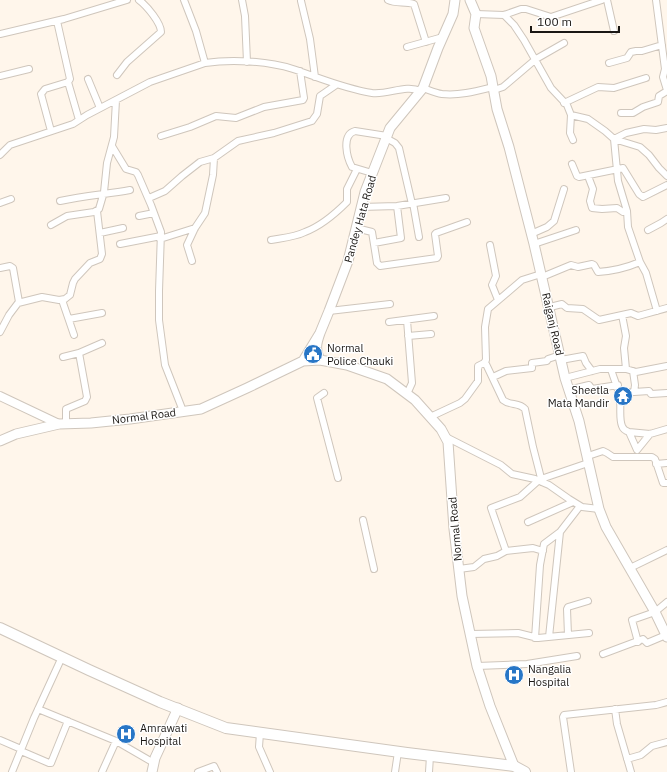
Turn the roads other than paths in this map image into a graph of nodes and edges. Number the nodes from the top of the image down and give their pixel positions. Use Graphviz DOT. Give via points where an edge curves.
graph roads {
  1 [pos="127,0"];
  2 [pos="139,0"];
  3 [pos="184,0"];
  4 [pos="242,0"];
  5 [pos="388,0"];
  6 [pos="455,0"];
  7 [pos="470,0"];
  8 [pos="602,0"];
  9 [pos="606,0"];
  10 [pos="656,0"];
  11 [pos="300,1"];
  12 [pos="476,14"];
  13 [pos="504,15"];
  14 [pos="57,21"];
  15 [pos="614,31"];
  16 [pos="0,34"];
  17 [pos="443,37"];
  18 [pos="426,42"];
  19 [pos="564,42"];
  20 [pos="662,45"];
  21 [pos="407,47"];
  22 [pos="536,59"];
  23 [pos="247,62"];
  24 [pos="205,63"];
  25 [pos="609,64"];
  26 [pos="29,69"];
  27 [pos="300,71"];
  28 [pos="666,71"];
  29 [pos="117,75"];
  30 [pos="0,76"];
  31 [pos="314,77"];
  32 [pos="646,78"];
  33 [pos="88,79"];
  34 [pos="68,82"];
  35 [pos="336,85"];
  36 [pos="494,89"];
  37 [pos="422,90"];
  38 [pos="667,90"];
  39 [pos="116,100"];
  40 [pos="564,103"];
  41 [pos="100,108"];
  42 [pos="621,113"];
  43 [pos="571,115"];
  44 [pos="79,120"];
  45 [pos="667,128"];
  46 [pos="51,131"];
  47 [pos="161,136"];
  48 [pos="386,137"];
  49 [pos="614,139"];
  50 [pos="573,140"];
  51 [pos="112,146"];
  52 [pos="0,155"];
  53 [pos="214,158"];
  54 [pos="572,164"];
  55 [pos="357,169"];
  56 [pos="617,170"];
  57 [pos="372,173"];
  58 [pos="588,176"];
  59 [pos="667,176"];
  60 [pos="667,185"];
  61 [pos="564,189"];
  62 [pos="130,190"];
  63 [pos="104,195"];
  64 [pos="149,198"];
  65 [pos="446,198"];
  66 [pos="11,199"];
  67 [pos="60,200"];
  68 [pos="412,203"];
  69 [pos="0,204"];
  70 [pos="397,206"];
  71 [pos="361,207"];
  72 [pos="97,211"];
  73 [pos="627,211"];
  74 [pos="154,213"];
  75 [pos="139,216"];
  76 [pos="667,219"];
  77 [pos="466,222"];
  78 [pos="51,225"];
  79 [pos="123,228"];
  80 [pos="195,228"];
  81 [pos="356,228"];
  82 [pos="576,230"];
  83 [pos="648,230"];
  84 [pos="100,232"];
  85 [pos="531,234"];
  86 [pos="419,237"];
  87 [pos="161,238"];
  88 [pos="271,240"];
  89 [pos="374,243"];
  90 [pos="120,244"];
  91 [pos="534,244"];
  92 [pos="490,245"];
  93 [pos="192,261"];
  94 [pos="640,262"];
  95 [pos="0,268"];
  96 [pos="542,275"];
  97 [pos="62,300"];
  98 [pos="498,300"];
  99 [pos="20,302"];
  100 [pos="390,304"];
  101 [pos="550,307"];
  102 [pos="667,308"];
  103 [pos="329,311"];
  104 [pos="656,311"];
  105 [pos="102,313"];
  106 [pos="622,315"];
  107 [pos="434,316"];
  108 [pos="68,319"];
  109 [pos="407,320"];
  110 [pos="389,322"];
  111 [pos="0,332"];
  112 [pos="320,333"];
  113 [pos="431,334"];
  114 [pos="74,335"];
  115 [pos="408,336"];
  116 [pos="102,343"];
  117 [pos="79,353"];
  118 [pos="63,357"];
  119 [pos="560,358"];
  120 [pos="320,360"];
  121 [pos="303,361"];
  122 [pos="485,362"];
  123 [pos="667,366"];
  124 [pos="626,368"];
  125 [pos="611,369"];
  126 [pos="633,371"];
  127 [pos="589,372"];
  128 [pos="493,377"];
  129 [pos="565,378"];
  130 [pos="589,384"];
  131 [pos="618,385"];
  132 [pos="568,390"];
  133 [pos="634,392"];
  134 [pos="667,392"];
  135 [pos="324,393"];
  136 [pos="619,393"];
  137 [pos="407,394"];
  138 [pos="0,396"];
  139 [pos="183,411"];
  140 [pos="430,417"];
  141 [pos="62,423"];
  142 [pos="667,429"];
  143 [pos="629,432"];
  144 [pos="650,434"];
  145 [pos="444,436"];
  146 [pos="0,440"];
  147 [pos="637,450"];
  148 [pos="638,457"];
  149 [pos="588,460"];
  150 [pos="667,463"];
  151 [pos="656,464"];
  152 [pos="338,478"];
  153 [pos="541,480"];
  154 [pos="667,483"];
  155 [pos="573,502"];
  156 [pos="580,506"];
  157 [pos="599,509"];
  158 [pos="363,520"];
  159 [pos="528,522"];
  160 [pos="560,532"];
  161 [pos="667,550"];
  162 [pos="506,551"];
  163 [pos="543,551"];
  164 [pos="459,568"];
  165 [pos="630,568"];
  166 [pos="374,570"];
  167 [pos="588,601"];
  168 [pos="667,602"];
  169 [pos="655,612"];
  170 [pos="0,628"];
  171 [pos="589,633"];
  172 [pos="470,634"];
  173 [pos="568,635"];
  174 [pos="667,636"];
  175 [pos="549,637"];
  176 [pos="535,638"];
  177 [pos="638,642"];
  178 [pos="603,654"];
  179 [pos="577,656"];
  180 [pos="62,658"];
  181 [pos="476,666"];
  182 [pos="667,702"];
  183 [pos="178,708"];
  184 [pos="38,709"];
  185 [pos="615,709"];
  186 [pos="68,721"];
  187 [pos="260,733"];
  188 [pos="0,740"];
  189 [pos="116,741"];
  190 [pos="667,742"];
  191 [pos="21,750"];
  192 [pos="398,752"];
  193 [pos="430,756"];
  194 [pos="627,759"];
  195 [pos="514,766"];
  196 [pos="153,767"];
  197 [pos="12,772"];
  198 [pos="102,772"];
  199 [pos="198,772"];
  200 [pos="217,772"];
  201 [pos="270,772"];
  202 [pos="395,772"];
  203 [pos="428,772"];
  204 [pos="525,772"];
  205 [pos="571,772"];
  206 [pos="631,772"];
  1 -- 14 [label="street"];
  2 -- 29 [label="street" via="146,5 160,26 161,32 127,62"];
  3 -- 24 [label="street"];
  4 -- 23 [label="street"];
  5 -- 18 [label="street" via="414,4"];
  6 -- 17 [label="main road, Pandey Hata Road" via="453,14"];
  7 -- 12 [label="main road, Raiganj Road"];
  8 -- 13 [label="street" via="551,17 526,9"];
  9 -- 15 [label="street"];
  10 -- 20 [label="street"];
  11 -- 31 [label="street" via="312,47"];
  12 -- 13 [label="street"];
  12 -- 36 [label="main road, Raiganj Road" via="474,28"];
  13 -- 22 [label="street" via="514,25"];
  14 -- 16 [label="street"];
  14 -- 34 [label="street" via="70,79"];
  17 -- 18 [label="street"];
  17 -- 37 [label="main road, Pandey Hata Road"];
  18 -- 21 [label="street"];
  19 -- 22 [label="street"];
  20 -- 25 [label="street" via="631,52 627,58"];
  20 -- 28 [label="street"];
  22 -- 36 [label="street" via="503,87"];
  22 -- 40 [label="street" via="551,88"];
  23 -- 24 [label="street"];
  23 -- 27 [label="street" via="262,62"];
  24 -- 39 [label="street" via="150,82"];
  26 -- 30 [label="street"];
  27 -- 31 [label="street"];
  27 -- 47 [label="street" via="303,100 264,107 236,118 216,116"];
  28 -- 38 [label="street" via="663,80"];
  31 -- 35 [label="street"];
  32 -- 40 [label="street" via="610,88 598,87"];
  33 -- 41 [label="street"];
  34 -- 44 [label="street"];
  34 -- 46 [label="street" via="45,89 41,94"];
  35 -- 37 [label="street" via="378,94 410,88"];
  35 -- 53 [label="street" via="320,96 312,121 238,142"];
  36 -- 37 [label="street" via="448,94"];
  36 -- 85 [label="main road, Raiganj Road" via="497,109"];
  37 -- 48 [label="main road, Pandey Hata Road" via="390,128"];
  38 -- 42 [label="street" via="658,102 643,106 633,113"];
  39 -- 41 [label="street"];
  39 -- 51 [label="street"];
  40 -- 43 [label="street"];
  41 -- 44 [label="street"];
  43 -- 49 [label="street" via="588,119"];
  43 -- 50 [label="street" via="570,133"];
  44 -- 46 [label="street"];
  45 -- 49 [label="street" via="646,128"];
  46 -- 52 [label="street" via="10,145"];
  48 -- 55 [label="street" via="351,132 346,140 347,154 350,166"];
  48 -- 57 [label="main road, Pandey Hata Road"];
  48 -- 68 [label="street" via="399,148"];
  49 -- 56 [label="street"];
  49 -- 59 [label="street" via="640,147"];
  51 -- 63 [label="street" via="107,163"];
  51 -- 64 [label="street" via="126,169 136,172"];
  53 -- 64 [label="street" via="200,162 165,191"];
  53 -- 80 [label="street" via="205,213"];
  54 -- 58 [label="street" via="577,176"];
  55 -- 57 [label="street"];
  55 -- 88 [label="street" via="347,189 347,202 337,212 304,233"];
  56 -- 58 [label="street"];
  56 -- 60 [label="street" via="625,170 643,197"];
  56 -- 73 [label="street" via="620,192"];
  57 -- 71 [label="main road, Pandey Hata Road"];
  58 -- 73 [label="street" via="593,189 590,201 592,208 617,208 623,212"];
  61 -- 85 [label="street" via="554,221"];
  62 -- 63 [label="street"];
  63 -- 67 [label="street"];
  63 -- 72 [label="street"];
  64 -- 74 [label="street"];
  65 -- 68 [label="street"];
  66 -- 69 [label="street"];
  68 -- 70 [label="street"];
  68 -- 86 [label="street"];
  70 -- 71 [label="street"];
  70 -- 89 [label="street" via="401,238"];
  71 -- 81 [label="main road, Pandey Hata Road"];
  72 -- 78 [label="street" via="67,216"];
  72 -- 84 [label="street"];
  73 -- 94 [label="street" via="628,227"];
  74 -- 75 [label="street"];
  74 -- 87 [label="street"];
  76 -- 83 [label="street"];
  77 -- 89 [label="street" via="436,232 436,259 380,266 377,264"];
  79 -- 84 [label="street"];
  80 -- 87 [label="street"];
  80 -- 93 [label="street" via="187,245"];
  81 -- 89 [label="street" via="372,232"];
  81 -- 103 [label="main road, Pandey Hata Road" via="348,262"];
  82 -- 91 [label="street"];
  84 -- 97 [label="street" via="100,259 90,263 75,279 70,296"];
  85 -- 91 [label="main road, Raiganj Road"];
  87 -- 90 [label="street"];
  87 -- 139 [label="street" via="159,320 165,365"];
  91 -- 96 [label="main road, Raiganj Road"];
  92 -- 98 [label="street" via="496,276 492,286"];
  94 -- 96 [label="street" via="624,269 603,272 598,272 592,264 578,267 571,265"];
  94 -- 104 [label="street" via="646,273"];
  95 -- 99 [label="street" via="13,268"];
  96 -- 98 [label="street" via="522,280"];
  96 -- 101 [label="main road, Raiganj Road"];
  97 -- 99 [label="street" via="42,297"];
  97 -- 108 [label="street"];
  98 -- 122 [label="street" via="488,309"];
  99 -- 111 [label="street" via="8,315"];
  100 -- 103 [label="street"];
  101 -- 106 [label="street" via="562,304 567,308 584,309 599,320"];
  101 -- 119 [label="main road, Raiganj Road"];
  102 -- 104 [label="street"];
  103 -- 112 [label="main road, Pandey Hata Road"];
  104 -- 106 [label="street" via="638,316 631,313"];
  105 -- 108 [label="street"];
  106 -- 124 [label="street" via="626,336"];
  107 -- 109 [label="street"];
  108 -- 114 [label="street"];
  109 -- 110 [label="street"];
  109 -- 115 [label="street"];
  112 -- 120 [label="main road" via="316,346"];
  112 -- 121 [label="main road"];
  113 -- 115 [label="street"];
  115 -- 137 [label="street" via="412,384"];
  116 -- 117 [label="street"];
  117 -- 118 [label="street"];
  117 -- 141 [label="street" via="87,400 66,409"];
  119 -- 127 [label="street" via="583,356"];
  119 -- 128 [label="street" via="532,363 532,368 504,371"];
  119 -- 129 [label="main road, Raiganj Road"];
  120 -- 121 [label="main road, Normal Road"];
  120 -- 137 [label="main road, Normal Road" via="347,365 387,379"];
  121 -- 139 [label="main road, Normal Road" via="201,409"];
  122 -- 128 [label="street"];
  122 -- 140 [label="street" via="478,366 478,381 465,399"];
  123 -- 126 [label="street"];
  124 -- 125 [label="street"];
  124 -- 126 [label="street"];
  125 -- 127 [label="street"];
  125 -- 131 [label="street"];
  126 -- 133 [label="street"];
  127 -- 129 [label="street"];
  127 -- 130 [label="street"];
  128 -- 153 [label="street" via="505,402 519,404 525,409"];
  129 -- 132 [label="main road, Raiganj Road"];
  130 -- 131 [label="street" via="592,389"];
  130 -- 132 [label="street"];
  131 -- 136 [label="street"];
  132 -- 149 [label="main road, Raiganj Road"];
  133 -- 134 [label="street"];
  133 -- 136 [label="street"];
  135 -- 152 [label="street" via="317,398"];
  136 -- 143 [label="street" via="622,426"];
  137 -- 140 [label="main road, Normal Road"];
  138 -- 141 [label="street"];
  139 -- 141 [label="main road, Normal Road" via="124,420"];
  140 -- 145 [label="main road, Normal Road"];
  141 -- 146 [label="main road, Normal Road"];
  142 -- 144 [label="street"];
  143 -- 144 [label="street"];
  143 -- 147 [label="street"];
  144 -- 147 [label="street"];
  145 -- 153 [label="street" via="501,465 512,474"];
  145 -- 164 [label="main road, Normal Road" via="448,442"];
  147 -- 148 [label="street"];
  148 -- 149 [label="street" via="613,457 603,451"];
  148 -- 151 [label="street" via="652,457"];
  149 -- 153 [label="street"];
  149 -- 157 [label="main road, Raiganj Road"];
  150 -- 151 [label="street"];
  151 -- 154 [label="street" via="663,483"];
  153 -- 155 [label="street"];
  153 -- 162 [label="street" via="520,497 491,508"];
  155 -- 156 [label="street"];
  155 -- 159 [label="street"];
  156 -- 157 [label="street"];
  156 -- 160 [label="street"];
  157 -- 165 [label="main road, Raiganj Road" via="606,528"];
  158 -- 166 [label="street"];
  160 -- 163 [label="street" via="544,544"];
  160 -- 175 [label="street"];
  161 -- 165 [label="street"];
  162 -- 163 [label="street" via="533,548"];
  162 -- 164 [label="street" via="484,559 474,567"];
  163 -- 176 [label="street" via="536,604"];
  164 -- 172 [label="main road, Normal Road"];
  165 -- 169 [label="main road, Raiganj Road"];
  167 -- 173 [label="street" via="568,607"];
  168 -- 169 [label="street"];
  169 -- 174 [label="main road, Raiganj Road"];
  169 -- 177 [label="street" via="632,620"];
  170 -- 180 [label="main road"];
  171 -- 173 [label="street"];
  172 -- 176 [label="street" via="518,633"];
  172 -- 181 [label="main road, Normal Road"];
  173 -- 175 [label="street"];
  174 -- 177 [label="street" via="647,643 644,639"];
  175 -- 176 [label="street"];
  177 -- 178 [label="street"];
  179 -- 181 [label="street" via="527,664"];
  180 -- 183 [label="main road"];
  180 -- 184 [label="street"];
  181 -- 195 [label="main road, Normal Road"];
  182 -- 185 [label="street"];
  183 -- 187 [label="main road" via="226,728"];
  183 -- 196 [label="main road"];
  184 -- 186 [label="street"];
  184 -- 191 [label="street"];
  185 -- 194 [label="street" via="616,724"];
  185 -- 205 [label="street" via="563,717"];
  186 -- 189 [label="street"];
  186 -- 191 [label="street" via="51,762"];
  187 -- 192 [label="main road"];
  187 -- 201 [label="street" via="259,747"];
  188 -- 191 [label="street"];
  189 -- 196 [label="street"];
  189 -- 198 [label="street"];
  190 -- 194 [label="street" via="652,746 641,754"];
  191 -- 197 [label="street"];
  192 -- 193 [label="main road"];
  192 -- 202 [label="street"];
  193 -- 195 [label="main road"];
  193 -- 203 [label="street"];
  194 -- 206 [label="street"];
  195 -- 204 [label="main road"];
  199 -- 200 [label="street" via="214,766"];
}
